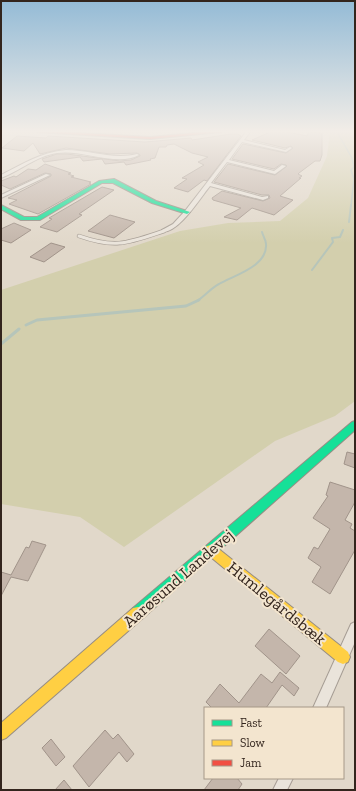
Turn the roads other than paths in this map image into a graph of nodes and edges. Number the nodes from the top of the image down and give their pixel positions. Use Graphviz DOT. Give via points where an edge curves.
graph roads {
  1 [pos="15,169"];
  2 [pos="221,169"];
  3 [pos="259,169"];
  4 [pos="280,169"];
  5 [pos="48,175"];
  6 [pos="1,177"];
  7 [pos="209,184"];
  8 [pos="1,197"];
  9 [pos="266,197"];
  10 [pos="1,206"];
  11 [pos="187,212"];
  12 [pos="164,231"];
  13 [pos="79,236"];
  14 [pos="355,425"];
  15 [pos="211,550"];
  16 [pos="355,628"];
  17 [pos="343,657"];
  18 [pos="319,707"];
  19 [pos="1,732"];
  20 [pos="286,779"];
  21 [pos="280,790"];
  1 -- 6 [label="street"];
  2 -- 7 [label="street"];
  3 -- 4 [label="street" via="275,173"];
  5 -- 8 [label="street"];
  7 -- 9 [label="street" via="262,199"];
  7 -- 11 [label="street"];
  10 -- 11 [label="street" via="22,219 38,219 101,182 114,181 154,202"];
  11 -- 12 [label="street" via="175,225"];
  12 -- 13 [label="lane" via="116,244 97,242"];
  14 -- 15 [label="street, Aarøsund Landevej"];
  15 -- 17 [label="street, Humlegårdsbæk"];
  15 -- 19 [label="street, Aarøsund Landevej"];
  16 -- 17 [label="street, Humlegårdsbæk"];
  17 -- 18 [label="street, Humlegårdsbæk"];
  20 -- 21 [label="street"];
}
